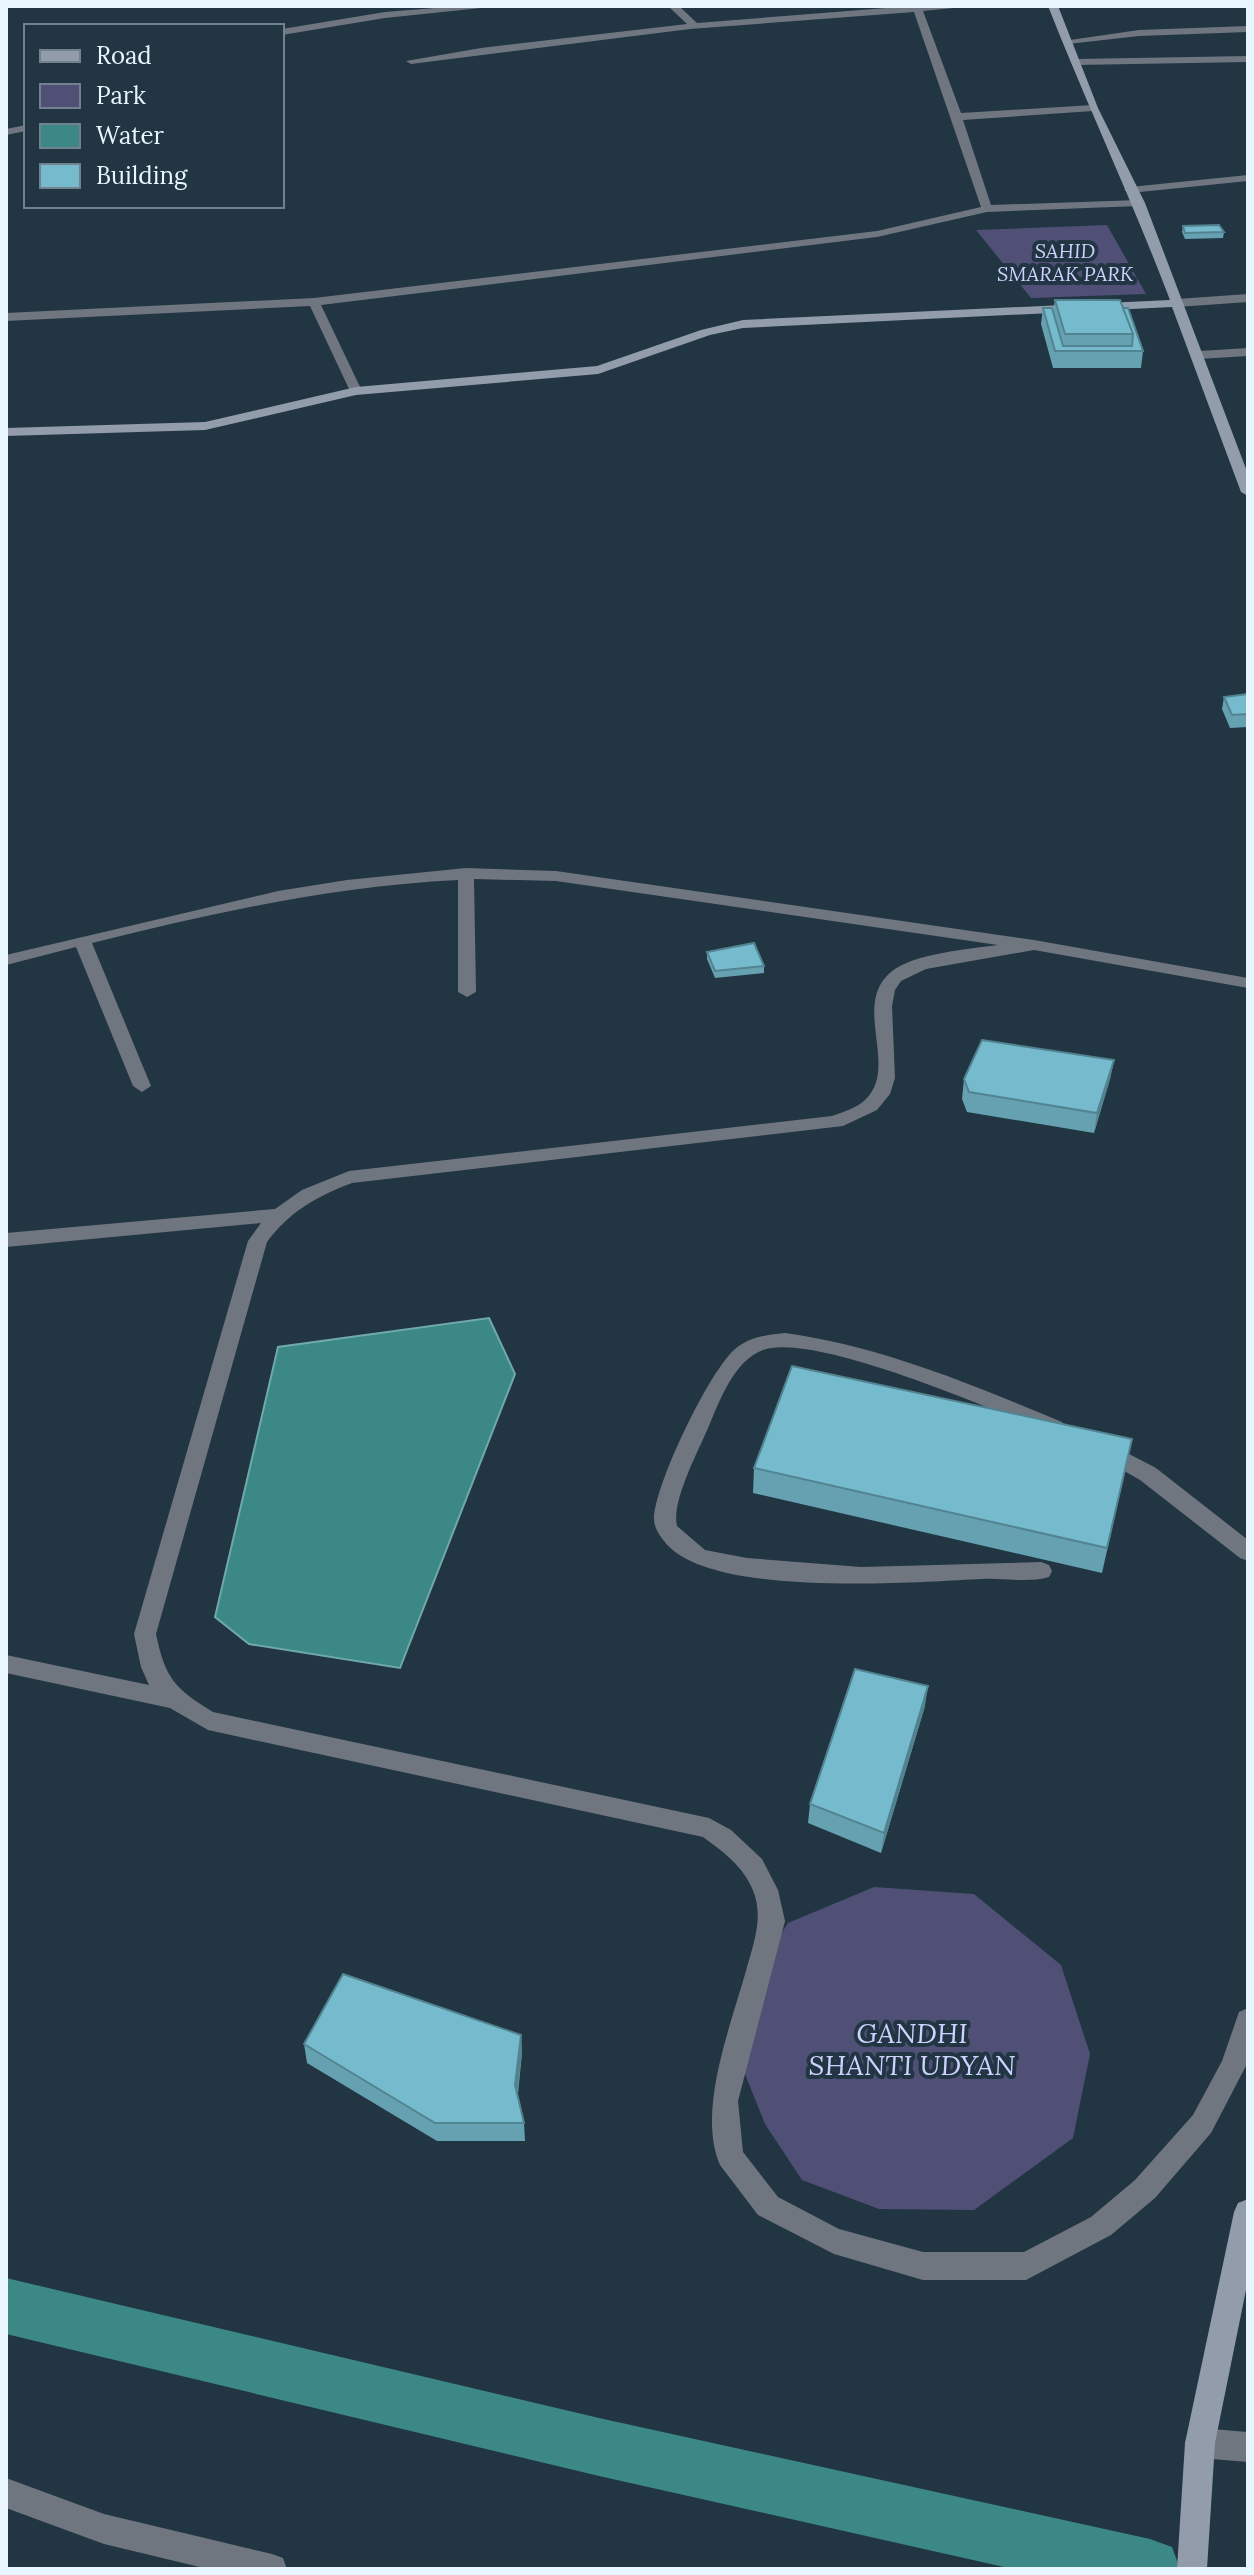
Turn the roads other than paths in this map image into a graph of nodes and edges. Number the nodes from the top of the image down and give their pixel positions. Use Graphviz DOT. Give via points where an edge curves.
graph roads {
  1 [pos="495,6"];
  2 [pos="673,6"];
  3 [pos="969,6"];
  4 [pos="1053,6"];
  5 [pos="917,8"];
  6 [pos="694,25"];
  7 [pos="1248,29"];
  8 [pos="284,32"];
  9 [pos="1068,41"];
  10 [pos="1248,59"];
  11 [pos="411,61"];
  12 [pos="1076,62"];
  13 [pos="1093,108"];
  14 [pos="954,117"];
  15 [pos="1248,178"];
  16 [pos="1130,190"];
  17 [pos="1139,203"];
  18 [pos="987,209"];
  19 [pos="1248,298"];
  20 [pos="314,302"];
  21 [pos="1177,303"];
  22 [pos="6,317"];
  23 [pos="1248,352"];
  24 [pos="1199,355"];
  25 [pos="356,391"];
  26 [pos="6,432"];
  27 [pos="1248,492"];
  28 [pos="466,873"];
  29 [pos="82,941"];
  30 [pos="1034,945"];
  31 [pos="6,960"];
  32 [pos="1248,983"];
  33 [pos="467,992"];
  34 [pos="142,1086"];
  35 [pos="275,1215"];
  36 [pos="6,1240"];
  37 [pos="1248,1552"];
  38 [pos="1041,1571"];
  39 [pos="6,1664"];
  40 [pos="170,1699"];
  41 [pos="1248,2020"];
  42 [pos="1248,2212"];
  43 [pos="1200,2443"];
  44 [pos="1248,2447"];
  45 [pos="6,2493"];
  46 [pos="272,2569"];
  47 [pos="1192,2569"];
  1 -- 8 [label="street" via="385,15"];
  2 -- 6 [label="street"];
  3 -- 5 [label="street"];
  4 -- 9 [label="street"];
  5 -- 6 [label="street"];
  5 -- 14 [label="street"];
  6 -- 11 [label="street"];
  7 -- 9 [label="street"];
  9 -- 12 [label="street"];
  10 -- 12 [label="street"];
  12 -- 13 [label="street"];
  13 -- 14 [label="street"];
  13 -- 16 [label="street"];
  14 -- 18 [label="street"];
  15 -- 16 [label="street"];
  16 -- 17 [label="street"];
  17 -- 18 [label="street"];
  17 -- 21 [label="street"];
  18 -- 20 [label="street" via="866,236"];
  19 -- 21 [label="street"];
  20 -- 22 [label="street"];
  20 -- 25 [label="street"];
  21 -- 24 [label="street"];
  21 -- 25 [label="street" via="743,324 598,370"];
  23 -- 24 [label="street"];
  24 -- 27 [label="street"];
  25 -- 26 [label="street" via="216,425"];
  28 -- 29 [label="street" via="373,880 268,897"];
  28 -- 30 [label="street" via="556,876"];
  28 -- 33 [label="street"];
  29 -- 31 [label="street"];
  29 -- 34 [label="street"];
  30 -- 32 [label="street"];
  30 -- 35 [label="street" via="918,965 895,977 884,996 884,1082 872,1106 836,1122 349,1177 307,1193"];
  35 -- 36 [label="street"];
  35 -- 40 [label="street" via="258,1241 145,1634 151,1670"];
  37 -- 38 [label="street" via="1148,1474 1079,1437 973,1393 790,1339 760,1342 736,1359 720,1381 668,1499 665,1521 674,1539 701,1557 735,1565 846,1576 965,1568"];
  39 -- 40 [label="street"];
  40 -- 41 [label="street" via="208,1720 709,1828 746,1855 769,1893 772,1921 725,2101 730,2156 768,2206 834,2241 923,2266 1026,2266 1101,2226 1145,2189 1202,2124 1234,2065"];
  42 -- 43 [label="street"];
  43 -- 44 [label="street"];
  43 -- 47 [label="street"];
  45 -- 46 [label="street" via="104,2529"];
}
